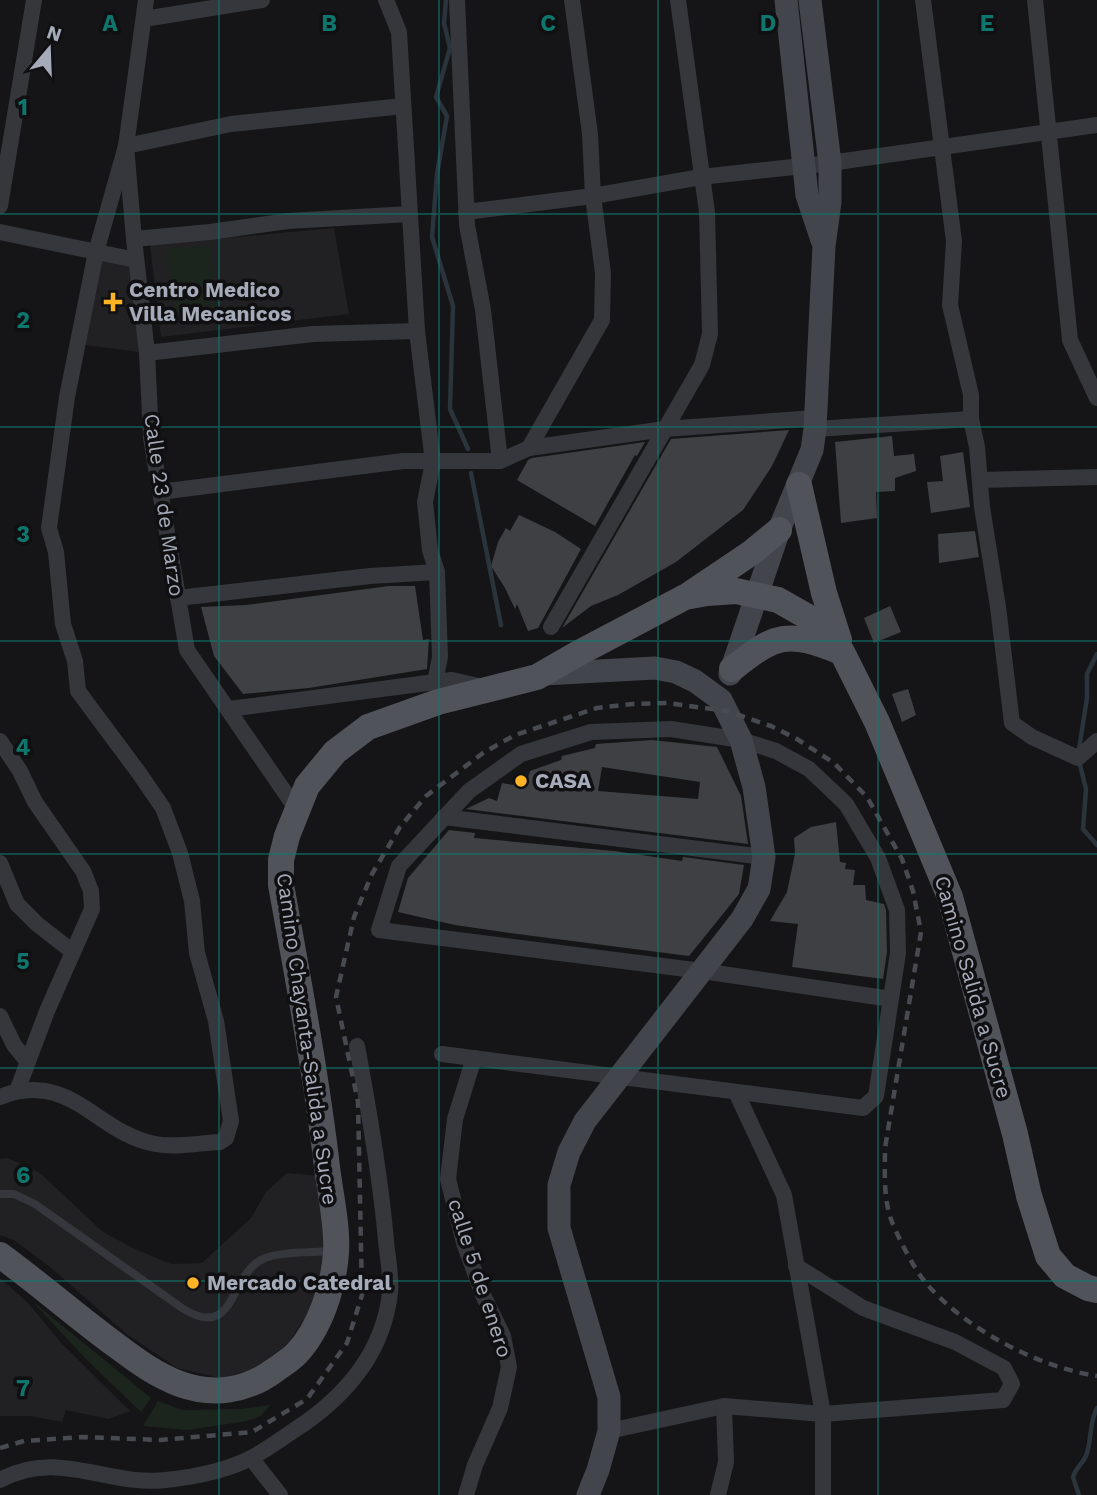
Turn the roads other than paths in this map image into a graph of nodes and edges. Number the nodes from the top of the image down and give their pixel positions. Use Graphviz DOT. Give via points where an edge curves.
graph roads {
  1 [pos="34,0"];
  2 [pos="146,0"];
  3 [pos="262,0"];
  4 [pos="386,0"];
  5 [pos="457,0"];
  6 [pos="572,0"];
  7 [pos="678,0"];
  8 [pos="786,0"];
  9 [pos="810,0"];
  10 [pos="923,0"];
  11 [pos="1035,0"];
  12 [pos="144,19"];
  13 [pos="403,106"];
  14 [pos="1097,125"];
  15 [pos="1047,132"];
  16 [pos="126,146"];
  17 [pos="940,146"];
  18 [pos="830,163"];
  19 [pos="804,166"];
  20 [pos="701,177"];
  21 [pos="593,196"];
  22 [pos="0,206"];
  23 [pos="466,212"];
  24 [pos="409,214"];
  25 [pos="0,232"];
  26 [pos="134,239"];
  27 [pos="824,246"];
  28 [pos="96,251"];
  29 [pos="136,260"];
  30 [pos="417,331"];
  31 [pos="147,353"];
  32 [pos="1097,398"];
  33 [pos="971,419"];
  34 [pos="815,423"];
  35 [pos="665,429"];
  36 [pos="529,448"];
  37 [pos="499,461"];
  38 [pos="433,462"];
  39 [pos="1097,477"];
  40 [pos="980,480"];
  41 [pos="799,485"];
  42 [pos="160,492"];
  43 [pos="779,530"];
  44 [pos="437,572"];
  45 [pos="756,594"];
  46 [pos="685,597"];
  47 [pos="178,598"];
  48 [pos="551,627"];
  49 [pos="842,652"];
  50 [pos="732,670"];
  51 [pos="537,677"];
  52 [pos="435,682"];
  53 [pos="488,688"];
  54 [pos="721,700"];
  55 [pos="229,709"];
  56 [pos="741,740"];
  57 [pos="0,741"];
  58 [pos="1097,741"];
  59 [pos="297,810"];
  60 [pos="444,817"];
  61 [pos="764,857"];
  62 [pos="0,863"];
  63 [pos="73,952"];
  64 [pos="702,971"];
  65 [pos="891,999"];
  66 [pos="0,1016"];
  67 [pos="357,1046"];
  68 [pos="442,1054"];
  69 [pos="474,1058"];
  70 [pos="27,1061"];
  71 [pos="619,1077"];
  72 [pos="17,1091"];
  73 [pos="736,1092"];
  74 [pos="0,1097"];
  75 [pos="0,1194"];
  76 [pos="337,1251"];
  77 [pos="0,1255"];
  78 [pos="796,1266"];
  79 [pos="1097,1290"];
  80 [pos="724,1406"];
  81 [pos="823,1414"];
  82 [pos="609,1431"];
  83 [pos="251,1458"];
  84 [pos="0,1480"];
  85 [pos="280,1495"];
  86 [pos="466,1495"];
  87 [pos="588,1495"];
  88 [pos="718,1495"];
  89 [pos="823,1495"];
  1 -- 22 [label="street"];
  2 -- 12 [label="street, Calle 23 de Marzo"];
  3 -- 12 [label="street"];
  4 -- 13 [label="street" via="399,32"];
  5 -- 23 [label="street"];
  6 -- 21 [label="street" via="590,134"];
  7 -- 20 [label="street"];
  8 -- 19 [label="main road"];
  9 -- 18 [label="main road"];
  10 -- 17 [label="street"];
  11 -- 15 [label="street"];
  12 -- 16 [label="street, Calle 23 de Marzo"];
  13 -- 16 [label="street" via="231,124"];
  13 -- 24 [label="street"];
  14 -- 15 [label="street"];
  15 -- 17 [label="street"];
  15 -- 32 [label="street" via="1070,340"];
  16 -- 26 [label="street, Calle 23 de Marzo"];
  16 -- 28 [label="street"];
  17 -- 18 [label="street"];
  17 -- 33 [label="street" via="954,241 950,305 971,395"];
  18 -- 19 [label="street"];
  18 -- 27 [label="main road"];
  19 -- 20 [label="street"];
  19 -- 27 [label="main road" via="807,195"];
  20 -- 21 [label="street"];
  20 -- 35 [label="street" via="707,212 710,334 702,365"];
  21 -- 23 [label="street"];
  21 -- 36 [label="street" via="603,273 602,320"];
  23 -- 37 [label="street" via="483,310"];
  24 -- 26 [label="street" via="288,221"];
  24 -- 30 [label="street"];
  25 -- 28 [label="street"];
  26 -- 29 [label="street, Calle 23 de Marzo"];
  27 -- 34 [label="main road"];
  28 -- 29 [label="street"];
  28 -- 72 [label="street" via="67,397 49,528 57,552 63,624 75,661 78,691 163,808 180,853 192,901 197,953 216,1021 231,1121 220,1142 155,1144 134,1138 78,1102 39,1090"];
  29 -- 31 [label="street, Calle 23 de Marzo"];
  30 -- 31 [label="street" via="313,334"];
  30 -- 38 [label="street"];
  31 -- 42 [label="street, Calle 23 de Marzo" via="151,438"];
  33 -- 34 [label="street"];
  33 -- 40 [label="street"];
  34 -- 35 [label="street"];
  34 -- 41 [label="main road" via="812,450"];
  35 -- 36 [label="street"];
  35 -- 48 [label="street"];
  36 -- 37 [label="street"];
  37 -- 38 [label="street"];
  38 -- 42 [label="street" via="403,461"];
  38 -- 44 [label="street" via="425,502"];
  39 -- 40 [label="street"];
  40 -- 58 [label="street" via="1012,723 1078,758"];
  41 -- 43 [label="main road"];
  41 -- 49 [label="main road"];
  42 -- 47 [label="street, Calle 23 de Marzo"];
  43 -- 45 [label="main road"];
  43 -- 46 [label="main road"];
  44 -- 47 [label="street"];
  44 -- 52 [label="street" via="440,657"];
  45 -- 46 [label="main road, Camino Chayanta-Salida a Sucre" via="736,591"];
  45 -- 49 [label="main road, Camino Salida a Sucre" via="778,600 815,621"];
  45 -- 50 [label="main road"];
  46 -- 51 [label="main road, Camino Chayanta-Salida a Sucre"];
  47 -- 55 [label="street, Calle 23 de Marzo" via="187,650"];
  49 -- 50 [label="main road" via="794,638 772,640"];
  49 -- 79 [label="main road, Camino Salida a Sucre" via="877,722 950,897 1048,1256 1065,1276"];
  50 -- 54 [label="main road"];
  51 -- 53 [label="main road, Camino Chayanta-Salida a Sucre"];
  51 -- 54 [label="main road" via="655,668 695,681"];
  52 -- 53 [label="street" via="452,680"];
  52 -- 55 [label="street"];
  53 -- 59 [label="main road, Camino Chayanta-Salida a Sucre" via="368,727 322,766"];
  54 -- 56 [label="main road"];
  55 -- 59 [label="street, Calle 23 de Marzo"];
  56 -- 60 [label="street" via="671,730 592,732 521,754 468,791"];
  56 -- 61 [label="main road"];
  56 -- 65 [label="street" via="776,751 809,769 846,804 878,858 897,910 898,953"];
  57 -- 63 [label="street" via="91,891 92,909"];
  59 -- 76 [label="main road, Camino Chayanta-Salida a Sucre" via="287,836 281,885 323,1136"];
  60 -- 61 [label="street"];
  60 -- 64 [label="street" via="399,866 379,930"];
  61 -- 64 [label="main road" via="759,889"];
  62 -- 63 [label="street" via="17,904"];
  63 -- 70 [label="street"];
  64 -- 65 [label="street"];
  64 -- 71 [label="main road"];
  65 -- 73 [label="street" via="876,1096 863,1108"];
  66 -- 70 [label="street"];
  67 -- 83 [label="street" via="380,1173 391,1292 373,1350 347,1388 317,1416"];
  68 -- 69 [label="street"];
  69 -- 71 [label="street"];
  69 -- 86 [label="street, calle 5 de enero" via="455,1119 448,1179 469,1256 503,1336 509,1367 500,1408"];
  70 -- 72 [label="street"];
  71 -- 73 [label="street"];
  71 -- 82 [label="main road" via="584,1121 559,1185 559,1228 609,1397"];
  72 -- 74 [label="street"];
  73 -- 78 [label="street" via="783,1195"];
  75 -- 76 [label="lane" via="14,1194 35,1204 182,1308 208,1319 225,1311 250,1268 262,1259"];
  76 -- 77 [label="main road, Camino Chayanta-Salida a Sucre" via="324,1304 313,1331 296,1354 248,1386 224,1390 202,1390 151,1371"];
  78 -- 81 [label="street"];
  78 -- 81 [label="street" via="863,1308 955,1342 1003,1368 1012,1384 1003,1400"];
  80 -- 81 [label="street"];
  80 -- 82 [label="street"];
  80 -- 88 [label="street" via="726,1462"];
  81 -- 89 [label="street"];
  82 -- 87 [label="main road"];
  83 -- 84 [label="street" via="215,1471 164,1480 48,1467 16,1471"];
  83 -- 85 [label="street"];
}
